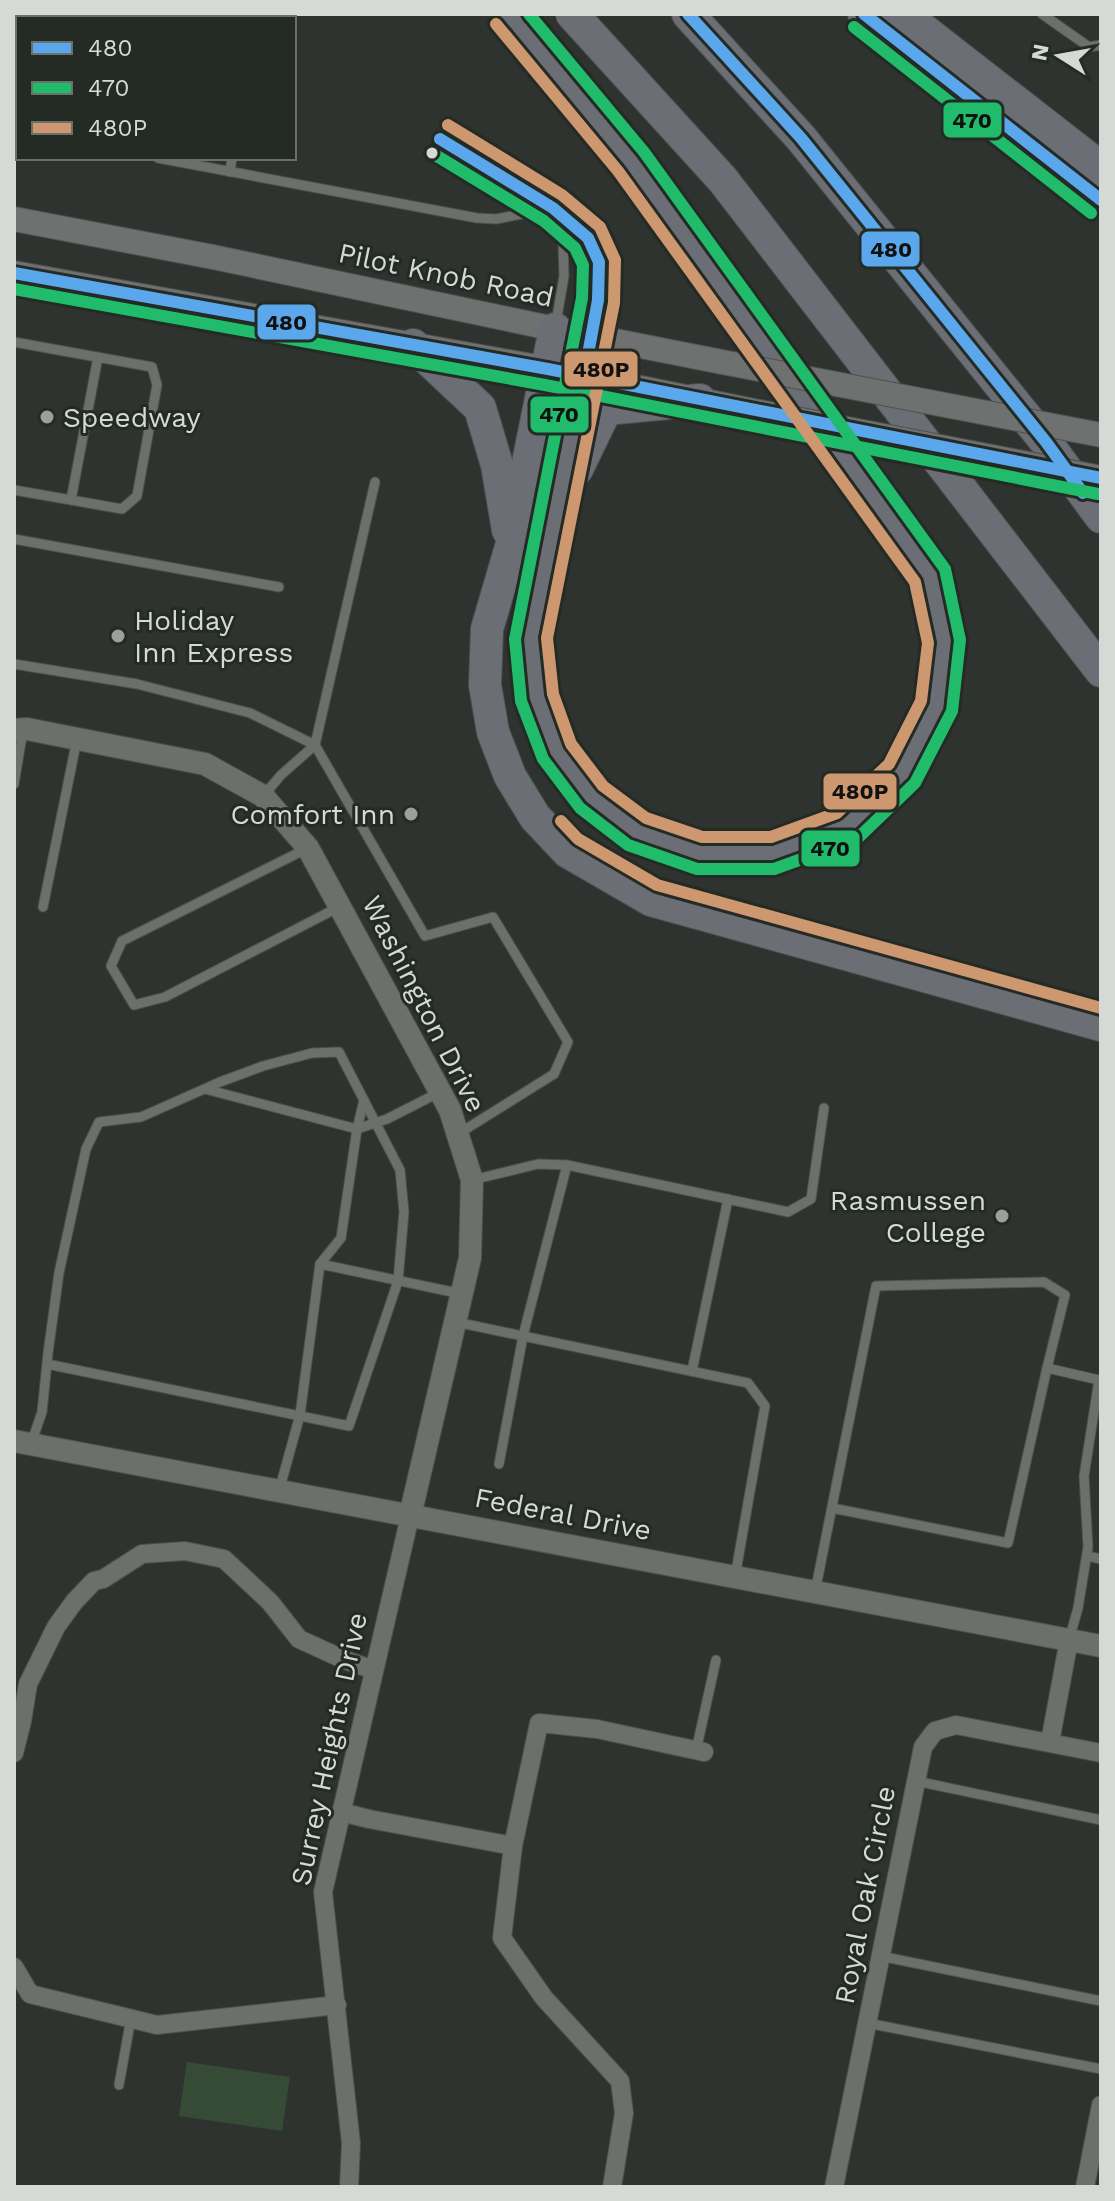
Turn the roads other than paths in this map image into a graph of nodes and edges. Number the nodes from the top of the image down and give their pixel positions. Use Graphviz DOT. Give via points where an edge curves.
graph roads {
  1 [pos="508,14"];
  2 [pos="572,14"];
  3 [pos="688,14"];
  4 [pos="864,14"];
  5 [pos="903,14"];
  6 [pos="1042,14"];
  7 [pos="1101,45"];
  8 [pos="440,139"];
  9 [pos="168,160"];
  10 [pos="232,160"];
  11 [pos="1101,168"];
  12 [pos="230,172"];
  13 [pos="1101,200"];
  14 [pos="553,208"];
  15 [pos="14,219"];
  16 [pos="14,273"];
  17 [pos="555,329"];
  18 [pos="591,336"];
  19 [pos="14,342"];
  20 [pos="413,345"];
  21 [pos="98,357"];
  22 [pos="548,369"];
  23 [pos="584,376"];
  24 [pos="700,400"];
  25 [pos="1101,435"];
  26 [pos="1101,478"];
  27 [pos="375,482"];
  28 [pos="14,490"];
  29 [pos="71,500"];
  30 [pos="556,512"];
  31 [pos="1101,517"];
  32 [pos="14,539"];
  33 [pos="511,547"];
  34 [pos="279,587"];
  35 [pos="14,664"];
  36 [pos="1101,671"];
  37 [pos="18,730"];
  38 [pos="77,739"];
  39 [pos="315,745"];
  40 [pos="14,784"];
  41 [pos="263,796"];
  42 [pos="308,848"];
  43 [pos="340,906"];
  44 [pos="43,907"];
  45 [pos="1101,1025"];
  46 [pos="205,1089"];
  47 [pos="441,1091"];
  48 [pos="364,1099"];
  49 [pos="824,1108"];
  50 [pos="377,1123"];
  51 [pos="357,1129"];
  52 [pos="458,1134"];
  53 [pos="567,1165"];
  54 [pos="472,1180"];
  55 [pos="728,1199"];
  56 [pos="320,1264"];
  57 [pos="398,1281"];
  58 [pos="462,1294"];
  59 [pos="455,1322"];
  60 [pos="523,1336"];
  61 [pos="47,1364"];
  62 [pos="1047,1368"];
  63 [pos="692,1371"];
  64 [pos="300,1415"];
  65 [pos="22,1443"];
  66 [pos="499,1464"];
  67 [pos="279,1491"];
  68 [pos="832,1508"];
  69 [pos="410,1516"];
  70 [pos="1087,1556"];
  71 [pos="1101,1559"];
  72 [pos="735,1577"];
  73 [pos="815,1592"];
  74 [pos="1069,1640"];
  75 [pos="1101,1646"];
  76 [pos="716,1660"];
  77 [pos="374,1670"];
  78 [pos="1050,1742"];
  79 [pos="700,1751"];
  80 [pos="14,1753"];
  81 [pos="1101,1753"];
  82 [pos="916,1781"];
  83 [pos="341,1812"];
  84 [pos="1101,1820"];
  85 [pos="513,1846"];
  86 [pos="880,1956"];
  87 [pos="14,1967"];
  88 [pos="1101,2001"];
  89 [pos="337,2005"];
  90 [pos="131,2018"];
  91 [pos="867,2023"];
  92 [pos="1101,2069"];
  93 [pos="119,2085"];
  94 [pos="1101,2105"];
  95 [pos="349,2187"];
  96 [pos="612,2187"];
  97 [pos="834,2187"];
  98 [pos="1085,2187"];
  1 -- 30 [label="highway" via="631,161 930,575 944,642 937,706 902,774 846,827 774,853 699,853 638,832 592,797 557,752 537,698 531,637"];
  2 -- 36 [label="highway" via="723,180"];
  3 -- 31 [label="highway" via="801,138"];
  4 -- 13 [label="highway"];
  5 -- 11 [label="highway"];
  6 -- 7 [label="lane" via="1089,47"];
  8 -- 14 [label="lane"];
  9 -- 12 [label="lane"];
  10 -- 12 [label="lane"];
  12 -- 14 [label="lane" via="477,218"];
  14 -- 17 [label="lane" via="563,243 564,276"];
  14 -- 18 [label="lane" via="588,238 599,262"];
  15 -- 17 [label="main road, Pilot Knob Road"];
  16 -- 20 [label="main road"];
  17 -- 18 [label="main road, Pilot Knob Road"];
  17 -- 22 [label="highway"];
  18 -- 23 [label="highway"];
  18 -- 25 [label="main road, Pilot Knob Road, bridge"];
  19 -- 21 [label="lane"];
  20 -- 22 [label="main road"];
  20 -- 33 [label="highway" via="480,408 497,465"];
  21 -- 29 [label="lane"];
  21 -- 29 [label="lane" via="152,367 157,385 137,496 122,509"];
  22 -- 23 [label="main road"];
  22 -- 33 [label="highway"];
  23 -- 24 [label="main road"];
  23 -- 30 [label="highway"];
  24 -- 26 [label="main road, bridge"];
  24 -- 30 [label="highway" via="606,409"];
  27 -- 39 [label="lane"];
  28 -- 29 [label="lane"];
  32 -- 34 [label="lane"];
  33 -- 45 [label="highway" via="487,629 485,685 493,732 510,776 535,817 568,852 651,900"];
  35 -- 39 [label="lane" via="137,684 250,713"];
  37 -- 38 [label="street, Washington Drive"];
  37 -- 40 [label="lane"];
  38 -- 41 [label="street, Washington Drive" via="205,764"];
  38 -- 44 [label="lane"];
  39 -- 41 [label="lane"];
  39 -- 52 [label="lane" via="425,936 493,917 568,1042 554,1074"];
  41 -- 42 [label="street, Washington Drive"];
  42 -- 43 [label="street, Washington Drive"];
  42 -- 43 [label="lane" via="122,941 111,966 134,1005 165,997"];
  43 -- 47 [label="street, Washington Drive"];
  46 -- 48 [label="lane" via="263,1066 339,1052"];
  46 -- 51 [label="lane"];
  46 -- 61 [label="lane" via="141,1117 99,1122 86,1149 59,1273"];
  47 -- 50 [label="lane"];
  47 -- 52 [label="street, Washington Drive"];
  48 -- 50 [label="lane"];
  48 -- 51 [label="lane"];
  49 -- 55 [label="lane" via="811,1199 788,1212"];
  50 -- 51 [label="lane"];
  50 -- 57 [label="lane" via="400,1170 404,1212"];
  51 -- 56 [label="lane" via="341,1238"];
  52 -- 54 [label="street, Washington Drive"];
  53 -- 54 [label="lane" via="538,1164"];
  53 -- 55 [label="lane"];
  53 -- 60 [label="lane"];
  54 -- 58 [label="street, Washington Drive" via="470,1258"];
  55 -- 63 [label="lane"];
  56 -- 57 [label="lane"];
  56 -- 64 [label="lane"];
  57 -- 58 [label="lane"];
  57 -- 64 [label="lane" via="349,1426"];
  58 -- 59 [label="street, Washington Drive"];
  59 -- 60 [label="lane"];
  59 -- 69 [label="street, Washington Drive"];
  60 -- 63 [label="lane"];
  60 -- 66 [label="lane"];
  61 -- 64 [label="lane"];
  61 -- 65 [label="lane" via="42,1412"];
  62 -- 68 [label="lane" via="1008,1543"];
  62 -- 68 [label="lane" via="1065,1295 1044,1282 876,1286"];
  62 -- 70 [label="lane" via="1099,1380 1084,1476"];
  63 -- 72 [label="lane" via="748,1383 765,1406"];
  64 -- 67 [label="lane"];
  65 -- 67 [label="street, Federal Drive"];
  67 -- 69 [label="street, Federal Drive"];
  68 -- 73 [label="lane"];
  69 -- 72 [label="street, Federal Drive"];
  69 -- 77 [label="street, Surrey Heights Drive"];
  70 -- 71 [label="lane"];
  70 -- 74 [label="lane"];
  72 -- 73 [label="street, Federal Drive"];
  73 -- 74 [label="street, Federal Drive"];
  74 -- 75 [label="street, Federal Drive"];
  74 -- 78 [label="street"];
  76 -- 79 [label="lane"];
  77 -- 80 [label="street" via="299,1639 270,1602 224,1559 185,1551 142,1554 94,1581 56,1627 28,1684"];
  77 -- 83 [label="street, Surrey Heights Drive"];
  78 -- 81 [label="street, Royal Oak Circle"];
  78 -- 82 [label="street, Royal Oak Circle" via="956,1725 935,1731 923,1747"];
  79 -- 85 [label="street" via="597,1729 539,1723"];
  82 -- 84 [label="lane"];
  82 -- 86 [label="street, Royal Oak Circle"];
  83 -- 85 [label="street"];
  83 -- 89 [label="street, Surrey Heights Drive" via="323,1892"];
  85 -- 96 [label="street" via="502,1938 544,1998 620,2081 624,2113"];
  86 -- 88 [label="lane"];
  86 -- 91 [label="street, Royal Oak Circle"];
  87 -- 90 [label="street" via="30,1994"];
  89 -- 90 [label="street" via="157,2025"];
  89 -- 95 [label="street, Surrey Heights Drive" via="351,2143"];
  90 -- 93 [label="lane"];
  91 -- 92 [label="lane"];
  91 -- 97 [label="street, Royal Oak Circle"];
  94 -- 98 [label="street"];
}
